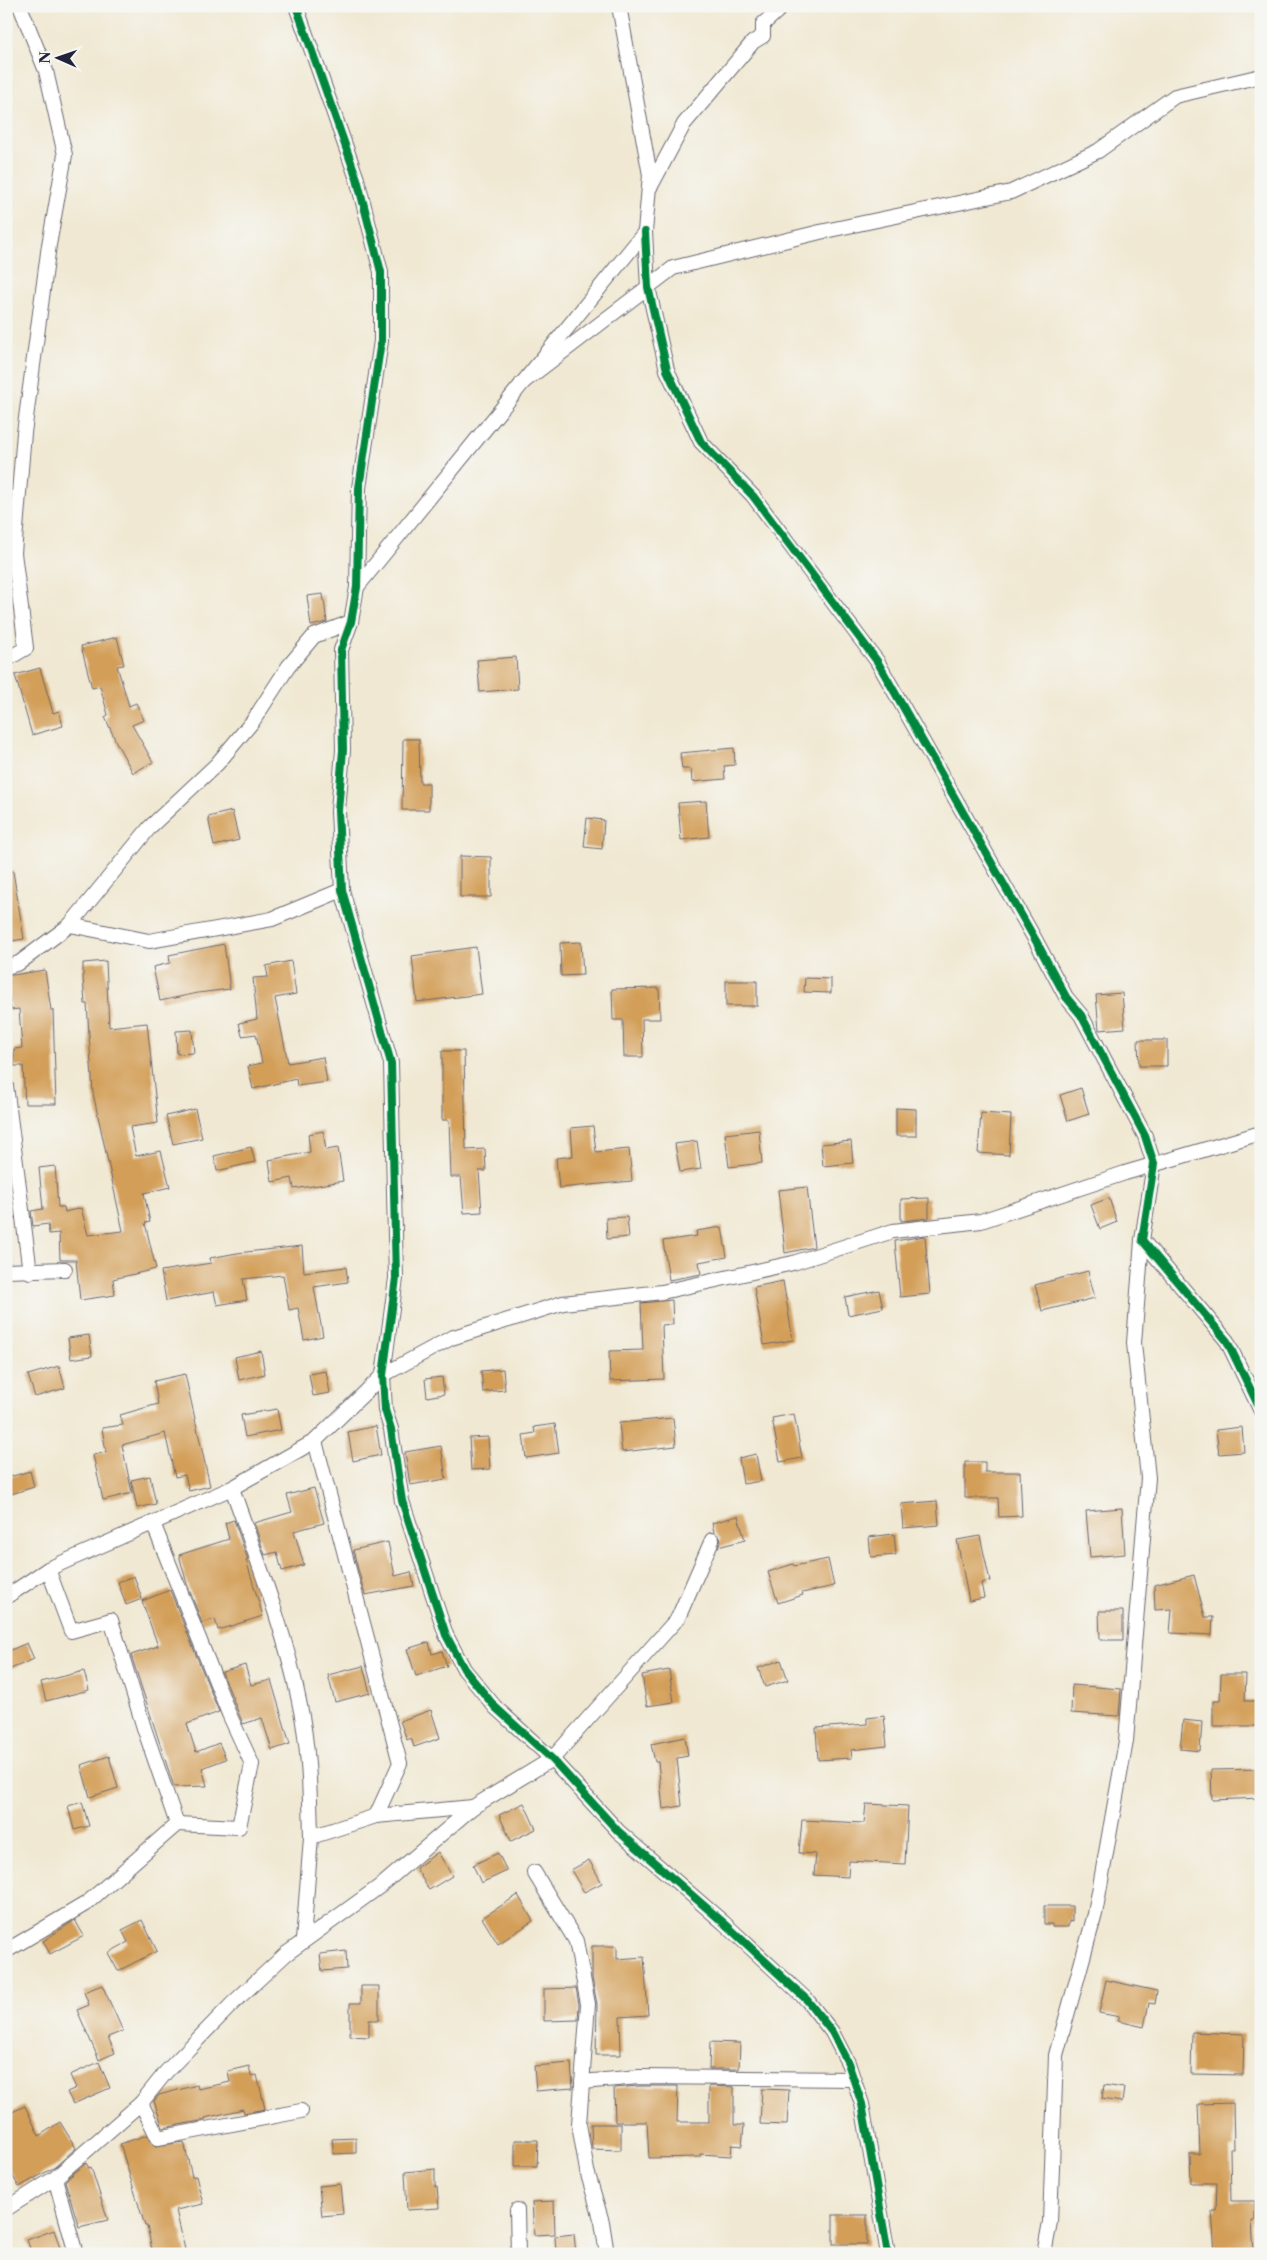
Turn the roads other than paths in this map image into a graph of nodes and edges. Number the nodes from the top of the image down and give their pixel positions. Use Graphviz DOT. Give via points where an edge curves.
graph roads {
  1 [pos="20,6"];
  2 [pos="296,6"];
  3 [pos="619,6"];
  4 [pos="783,6"];
  5 [pos="1261,76"];
  6 [pos="649,189"];
  7 [pos="645,232"];
  8 [pos="648,287"];
  9 [pos="522,383"];
  10 [pos="357,587"];
  11 [pos="351,622"];
  12 [pos="6,660"];
  13 [pos="342,890"];
  14 [pos="70,926"];
  15 [pos="6,967"];
  16 [pos="6,1086"];
  17 [pos="1261,1133"];
  18 [pos="1154,1164"];
  19 [pos="1142,1240"];
  20 [pos="66,1270"];
  21 [pos="6,1271"];
  22 [pos="30,1272"];
  23 [pos="383,1375"];
  24 [pos="1261,1411"];
  25 [pos="315,1441"];
  26 [pos="232,1488"];
  27 [pos="153,1523"];
  28 [pos="712,1540"];
  29 [pos="48,1569"];
  30 [pos="7,1594"];
  31 [pos="552,1759"];
  32 [pos="472,1807"];
  33 [pos="376,1816"];
  34 [pos="177,1824"];
  35 [pos="311,1838"];
  36 [pos="534,1872"];
  37 [pos="303,1941"];
  38 [pos="6,1951"];
  39 [pos="853,2080"];
  40 [pos="582,2082"];
  41 [pos="141,2102"];
  42 [pos="301,2111"];
  43 [pos="55,2178"];
  44 [pos="6,2209"];
  45 [pos="517,2210"];
  46 [pos="76,2254"];
  47 [pos="518,2254"];
  48 [pos="607,2254"];
  49 [pos="888,2254"];
  50 [pos="1044,2254"];
  1 -- 12 [label="street" via="46,71 65,155 49,244 25,423 14,553 26,648"];
  2 -- 10 [label="street" via="357,179 382,272 380,341 359,488"];
  3 -- 6 [label="street" via="650,175"];
  4 -- 6 [label="street" via="763,24 763,36 754,42 684,124"];
  5 -- 8 [label="street" via="1175,96 1098,151 1010,192 820,232 673,268"];
  6 -- 7 [label="street"];
  7 -- 8 [label="street"];
  7 -- 9 [label="street"];
  8 -- 9 [label="street"];
  8 -- 18 [label="street" via="667,370 701,442 756,500 877,662 1066,997 1081,1015 1145,1136"];
  9 -- 10 [label="street"];
  10 -- 11 [label="street"];
  11 -- 13 [label="street" via="340,650 343,750 338,811"];
  11 -- 14 [label="street" via="314,636 288,667 253,721 217,764 150,826"];
  13 -- 14 [label="street" via="272,919 148,941"];
  13 -- 23 [label="street" via="391,1063 396,1278"];
  14 -- 15 [label="street" via="19,963"];
  16 -- 22 [label="street"];
  17 -- 18 [label="street"];
  18 -- 19 [label="street"];
  18 -- 23 [label="street" via="981,1221 894,1231 793,1263 662,1292 563,1303 451,1338"];
  19 -- 24 [label="street" via="1226,1342"];
  19 -- 50 [label="street" via="1134,1344 1148,1478 1126,1741 1095,1914 1056,2055 1050,2222"];
  20 -- 22 [label="street"];
  21 -- 22 [label="street"];
  23 -- 25 [label="street"];
  23 -- 31 [label="street" via="385,1410 402,1501 446,1635 464,1669 495,1708"];
  25 -- 26 [label="street"];
  25 -- 33 [label="street" via="400,1763"];
  26 -- 27 [label="street"];
  26 -- 35 [label="street" via="272,1604 299,1701 309,1769"];
  27 -- 29 [label="street"];
  27 -- 34 [label="street" via="252,1764 239,1827"];
  28 -- 31 [label="street" via="678,1618"];
  29 -- 30 [label="street"];
  29 -- 34 [label="street" via="71,1631 111,1620"];
  31 -- 32 [label="street"];
  31 -- 39 [label="street" via="618,1830 806,2000 832,2032"];
  32 -- 33 [label="street"];
  32 -- 37 [label="street" via="383,1884"];
  33 -- 35 [label="street"];
  34 -- 38 [label="street" via="87,1903"];
  35 -- 37 [label="street"];
  36 -- 40 [label="street" via="576,1941 588,2004"];
  37 -- 41 [label="street" via="233,2003"];
  39 -- 40 [label="street" via="639,2077"];
  39 -- 49 [label="street" via="869,2138"];
  40 -- 48 [label="street" via="579,2124"];
  41 -- 42 [label="street" via="158,2138"];
  41 -- 43 [label="street"];
  43 -- 44 [label="street"];
  43 -- 46 [label="street"];
  45 -- 47 [label="street"];
}
